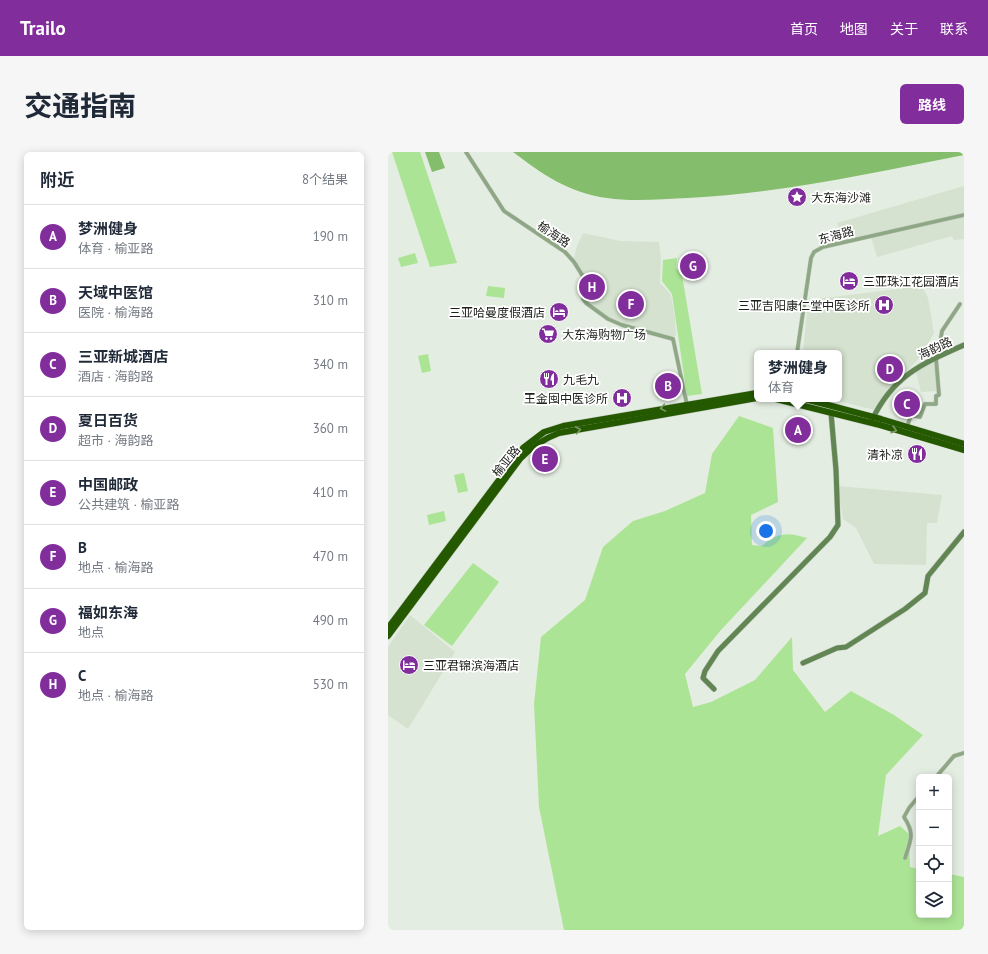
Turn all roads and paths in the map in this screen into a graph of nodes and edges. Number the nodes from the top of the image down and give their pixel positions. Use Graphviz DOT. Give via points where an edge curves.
graph roads {
  1 [pos="466,152"];
  2 [pos="964,215"];
  3 [pos="960,304"];
  4 [pos="964,345"];
  5 [pos="797,350"];
  6 [pos="937,357"];
  7 [pos="754,394"];
  8 [pos="754,398"];
  9 [pos="788,402"];
  10 [pos="815,402"];
  11 [pos="687,407"];
  12 [pos="831,413"];
  13 [pos="872,420"];
  14 [pos="907,427"];
  15 [pos="964,444"];
  16 [pos="964,450"];
  17 [pos="964,532"];
  18 [pos="388,628"];
  19 [pos="388,636"];
  20 [pos="803,663"];
  21 [pos="714,689"];
  22 [pos="964,753"];
  23 [pos="939,774"];
  24 [pos="916,799"];
  25 [pos="905,858"];
  1 -- 11 [label="street, 榆海路" via="504,211 565,252 574,262 584,278 586,304 622,325 673,339"];
  2 -- 5 [label="street, 东海路" via="823,247 814,252"];
  3 -- 6 [label="street" via="942,331"];
  4 -- 6 [label="street, 海韵路"];
  6 -- 13 [label="street, 海韵路" via="903,378 880,405"];
  6 -- 14 [label="street" via="939,395 936,396 936,404 925,404 920,416 911,415"];
  7 -- 11 [label="highway, 榆亚路"];
  8 -- 11 [label="highway, 榆亚路"];
  9 -- 12 [label="highway"];
  10 -- 13 [label="highway"];
  11 -- 18 [label="highway, 榆亚路, one-way" via="563,426 544,432 533,439 520,452"];
  19 -- 11 [label="highway, 榆亚路, one-way" via="520,459 533,447 559,433"];
  12 -- 13 [label="highway"];
  12 -- 21 [label="street" via="838,525 830,537 718,651 702,678"];
  13 -- 14 [label="highway"];
  13 -- 16 [label="highway, one-way"];
  14 -- 15 [label="highway"];
  17 -- 20 [label="street" via="928,576 925,593 846,647 837,648"];
  22 -- 23 [label="street" via="954,756"];
  24 -- 25 [label="street" via="904,817 911,828 911,839"];
}
